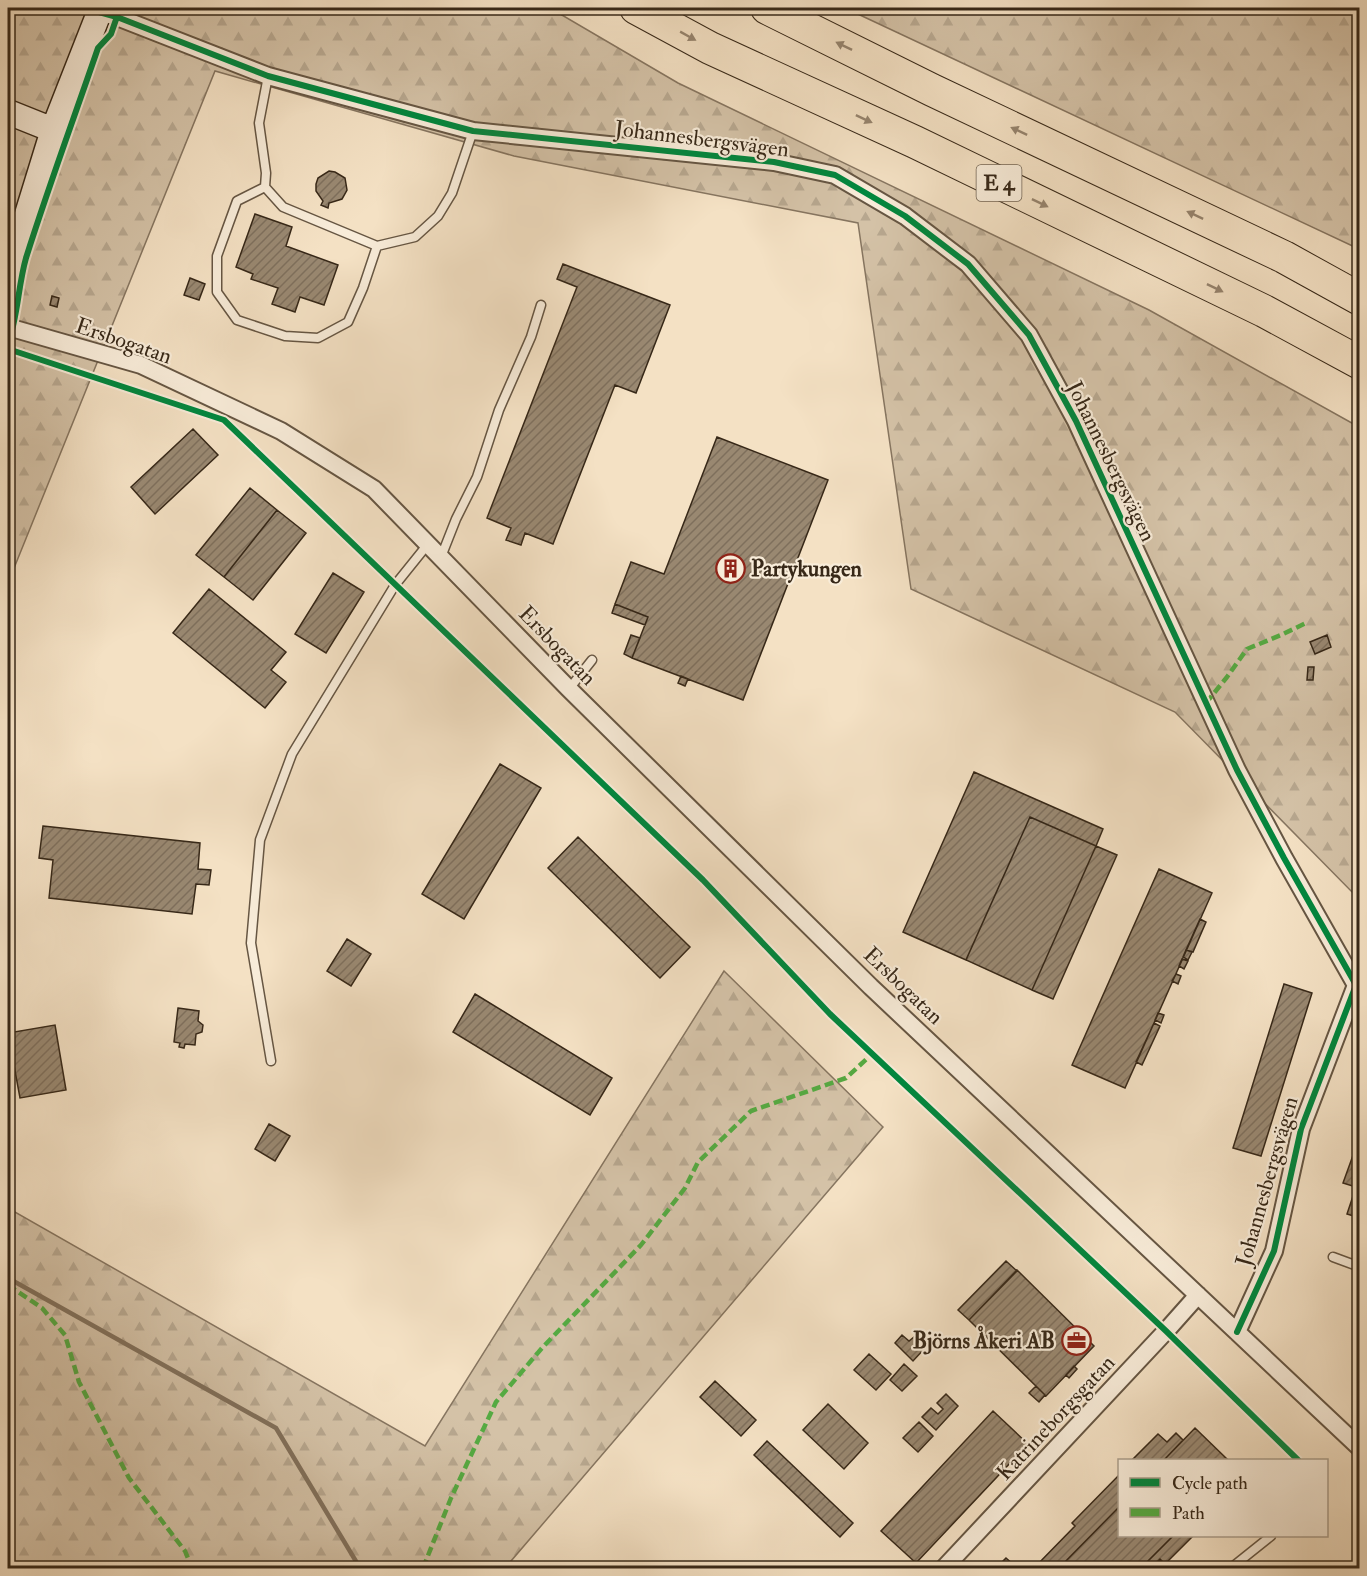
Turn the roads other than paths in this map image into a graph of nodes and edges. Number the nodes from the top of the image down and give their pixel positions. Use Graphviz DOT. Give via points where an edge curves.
graph roads {
  1 [pos="636,8"];
  2 [pos="767,8"];
  3 [pos="100,10"];
  4 [pos="268,76"];
  5 [pos="8,112"];
  6 [pos="53,130"];
  7 [pos="474,131"];
  8 [pos="266,188"];
  9 [pos="377,246"];
  10 [pos="1284,257"];
  11 [pos="8,276"];
  12 [pos="1359,288"];
  13 [pos="1359,299"];
  14 [pos="541,305"];
  15 [pos="8,327"];
  16 [pos="1359,363"];
  17 [pos="428,544"];
  18 [pos="441,558"];
  19 [pos="592,660"];
  20 [pos="568,689"];
  21 [pos="271,1061"];
  22 [pos="1333,1257"];
  23 [pos="1359,1267"];
  24 [pos="1198,1295"];
  25 [pos="1237,1332"];
  26 [pos="1359,1448"];
  27 [pos="1270,1537"];
  28 [pos="944,1569"];
  29 [pos="1231,1569"];
  1 -- 16 [label="highway, E 4, one-way" via="710,48 1264,311"];
  10 -- 2 [label="highway, E 4, one-way"];
  3 -- 4 [label="street, Johannesbergsvägen"];
  3 -- 6 [label="street"];
  4 -- 7 [label="street, Johannesbergsvägen"];
  4 -- 8 [label="lane" via="259,123"];
  5 -- 6 [label="street"];
  6 -- 11 [label="street"];
  7 -- 9 [label="lane" via="452,193 438,216 415,237"];
  7 -- 25 [label="street, Johannesbergsvägen" via="774,162 835,175 905,216 968,264 1029,335 1076,421 1237,770 1356,986 1301,1129 1274,1251"];
  8 -- 9 [label="lane" via="283,207"];
  8 -- 9 [label="lane" via="237,201 217,256 217,292 237,320 285,336 318,338 348,322"];
  10 -- 12 [label="highway"];
  10 -- 13 [label="highway, E 4"];
  14 -- 18 [label="lane" via="477,477"];
  15 -- 17 [label="street, Ersbogatan" via="141,364 281,432 374,489"];
  17 -- 18 [label="street, Ersbogatan"];
  17 -- 21 [label="lane" via="395,585 292,754 260,840 251,943"];
  18 -- 20 [label="street, Ersbogatan"];
  19 -- 20 [label="lane"];
  20 -- 24 [label="street, Ersbogatan" via="871,987"];
  22 -- 23 [label="lane"];
  24 -- 25 [label="street, Ersbogatan"];
  24 -- 28 [label="street, Katrineborgsgatan"];
  25 -- 26 [label="street, Ersbogatan"];
  27 -- 29 [label="lane"];
}
